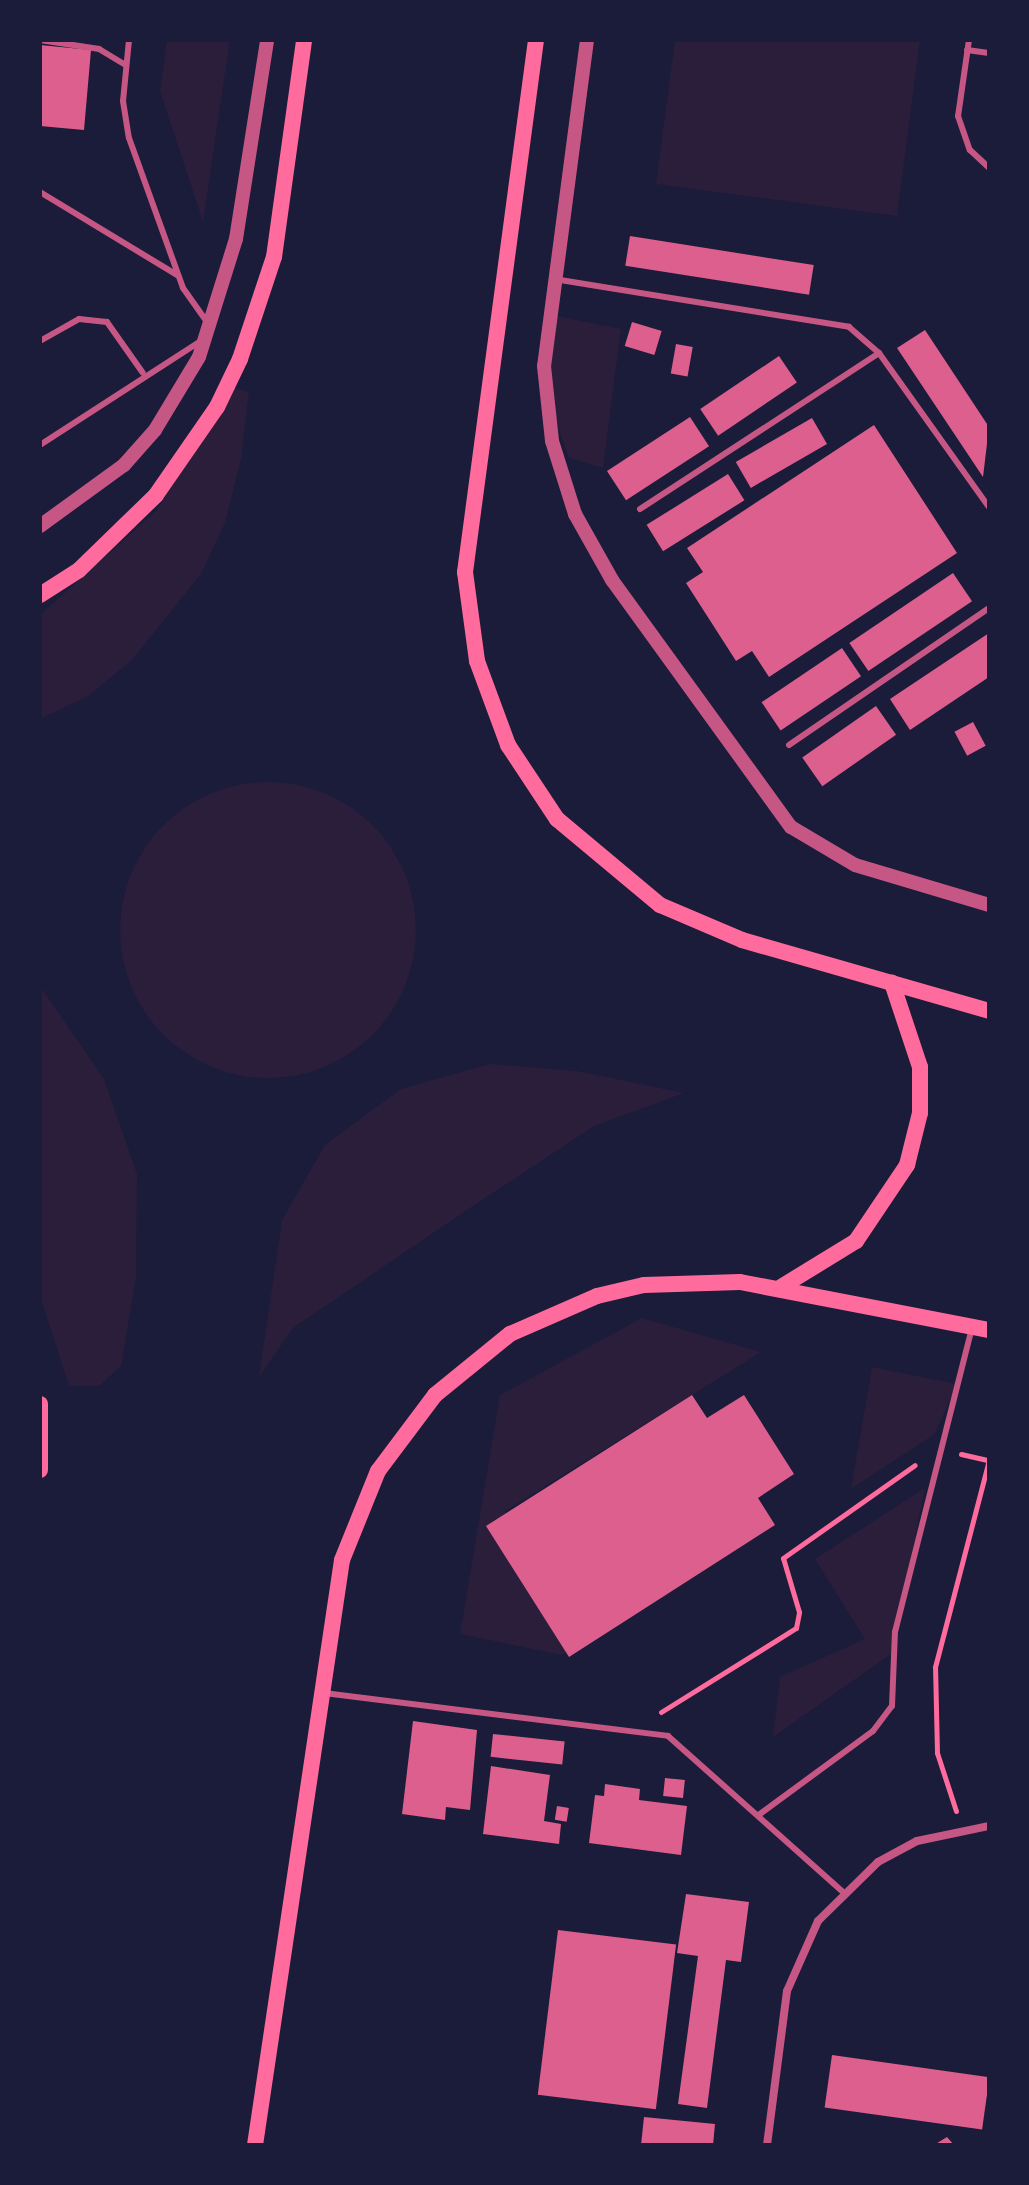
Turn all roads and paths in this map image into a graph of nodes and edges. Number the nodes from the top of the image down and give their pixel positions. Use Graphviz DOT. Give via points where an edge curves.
graph roads {
  1 [pos="40,40"];
  2 [pos="129,40"];
  3 [pos="267,40"];
  4 [pos="304,40"];
  5 [pos="536,40"];
  6 [pos="587,40"];
  7 [pos="969,40"];
  8 [pos="967,50"];
  9 [pos="989,53"];
  10 [pos="126,65"];
  11 [pos="989,168"];
  12 [pos="40,192"];
  13 [pos="177,275"];
  14 [pos="552,279"];
  15 [pos="210,333"];
  16 [pos="40,341"];
  17 [pos="879,353"];
  18 [pos="143,373"];
  19 [pos="40,445"];
  20 [pos="989,507"];
  21 [pos="640,509"];
  22 [pos="40,526"];
  23 [pos="40,595"];
  24 [pos="989,608"];
  25 [pos="789,745"];
  26 [pos="989,905"];
  27 [pos="892,983"];
  28 [pos="989,1011"];
  29 [pos="779,1287"];
  30 [pos="981,1329"];
  31 [pos="40,1406"];
  32 [pos="941,1451"];
  33 [pos="989,1459"];
  34 [pos="40,1470"];
  35 [pos="320,1693"];
  36 [pos="637,1727"];
  37 [pos="760,1814"];
  38 [pos="989,1826"];
  39 [pos="961,1829"];
  40 [pos="843,1892"];
  41 [pos="255,2145"];
  42 [pos="767,2145"];
  1 -- 10 [label="lane" via="99,49"];
  2 -- 10 [label="lane"];
  3 -- 15 [label="street" via="236,239"];
  4 -- 23 [label="main road" via="274,257 240,359 210,418 156,495 79,570"];
  5 -- 27 [label="main road" via="467,528 469,617 490,704 557,819 623,880 700,925"];
  6 -- 14 [label="street"];
  7 -- 8 [label="lane"];
  8 -- 9 [label="lane"];
  8 -- 11 [label="lane" via="958,116 970,150"];
  10 -- 13 [label="lane" via="129,138"];
  12 -- 13 [label="lane"];
  13 -- 15 [label="lane"];
  14 -- 17 [label="lane" via="832,321"];
  14 -- 26 [label="street" via="546,404 575,514 736,758 771,807 815,844 855,865"];
  15 -- 18 [label="lane"];
  15 -- 22 [label="street" via="182,392 124,465"];
  16 -- 18 [label="lane" via="79,319 107,322"];
  17 -- 20 [label="lane"];
  17 -- 21 [label="lane"];
  18 -- 19 [label="lane"];
  24 -- 25 [label="lane"];
  27 -- 28 [label="main road"];
  27 -- 29 [label="main road" via="920,1067 920,1113 907,1165 856,1241"];
  29 -- 30 [label="main road"];
  29 -- 35 [label="main road" via="692,1280 597,1296 510,1334 471,1362 404,1431 357,1514"];
  30 -- 32 [label="lane"];
  31 -- 34 [label="main road"];
  32 -- 33 [label="path"];
  32 -- 36 [label="path" via="783,1558 799,1612 796,1628"];
  32 -- 37 [label="lane" via="895,1632 892,1706 873,1731"];
  33 -- 39 [label="path" via="935,1667 937,1753"];
  35 -- 36 [label="lane"];
  35 -- 41 [label="main road"];
  36 -- 37 [label="lane" via="682,1743"];
  37 -- 40 [label="lane"];
  38 -- 39 [label="street"];
  39 -- 40 [label="street" via="878,1862"];
  40 -- 42 [label="street" via="799,1955 787,1991"];
}
